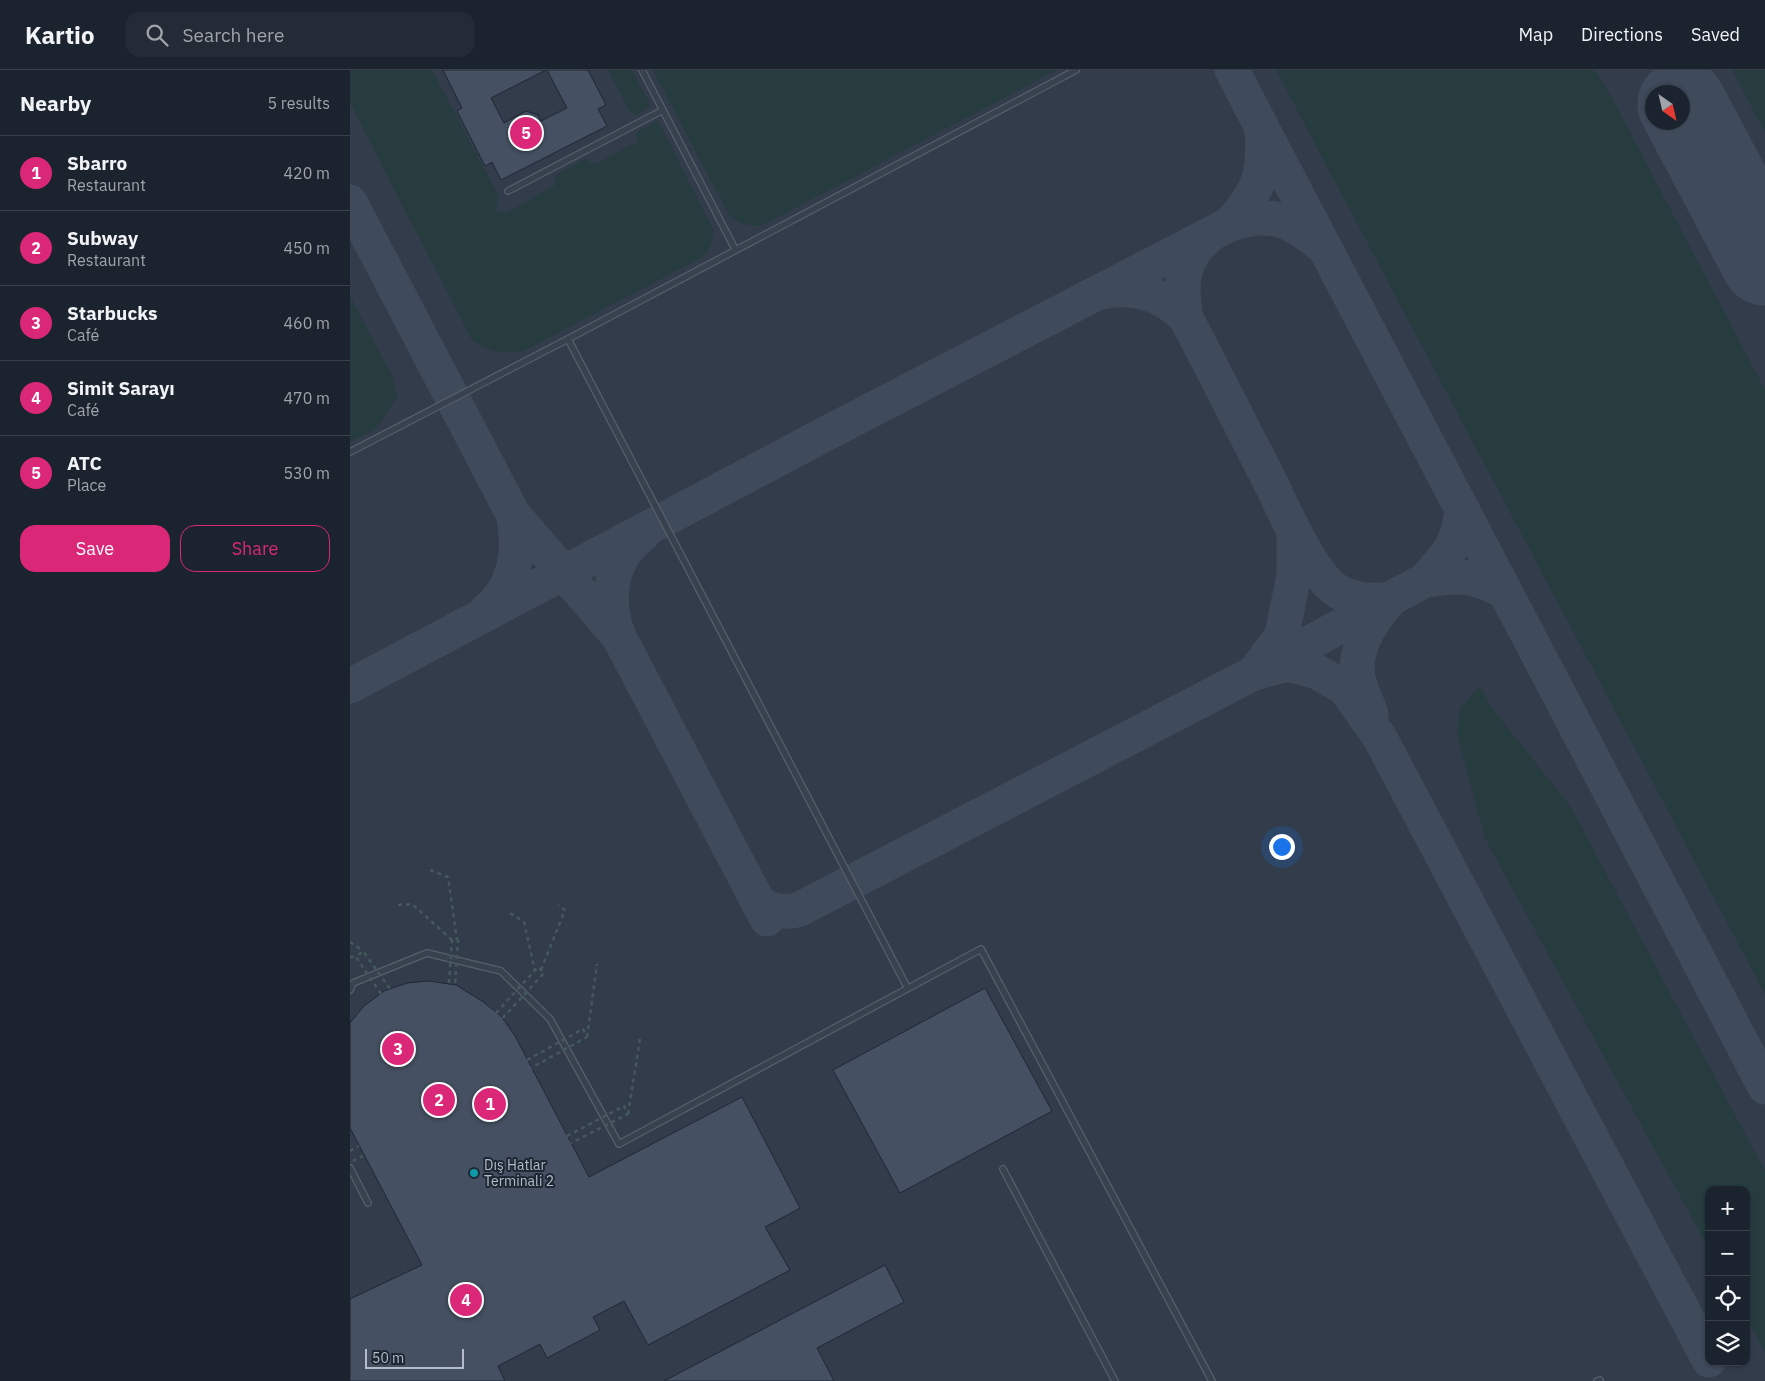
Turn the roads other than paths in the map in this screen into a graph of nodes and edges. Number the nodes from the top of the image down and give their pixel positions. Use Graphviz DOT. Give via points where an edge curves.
graph roads {
  1 [pos="642,70"];
  2 [pos="1076,70"];
  3 [pos="663,110"];
  4 [pos="508,191"];
  5 [pos="735,249"];
  6 [pos="568,339"];
  7 [pos="350,452"];
  8 [pos="907,987"];
  9 [pos="350,990"];
  10 [pos="350,1168"];
  11 [pos="1003,1169"];
  12 [pos="368,1203"];
  13 [pos="1115,1381"];
  14 [pos="1212,1381"];
  1 -- 3 [label="lane"];
  2 -- 5 [label="lane"];
  3 -- 4 [label="lane"];
  3 -- 5 [label="lane"];
  5 -- 6 [label="lane"];
  6 -- 7 [label="lane"];
  6 -- 8 [label="lane"];
  8 -- 9 [label="lane" via="618,1144 550,1019 501,971 427,953 354,983"];
  8 -- 14 [label="lane" via="981,949"];
  10 -- 12 [label="lane"];
  11 -- 13 [label="lane"];
}
